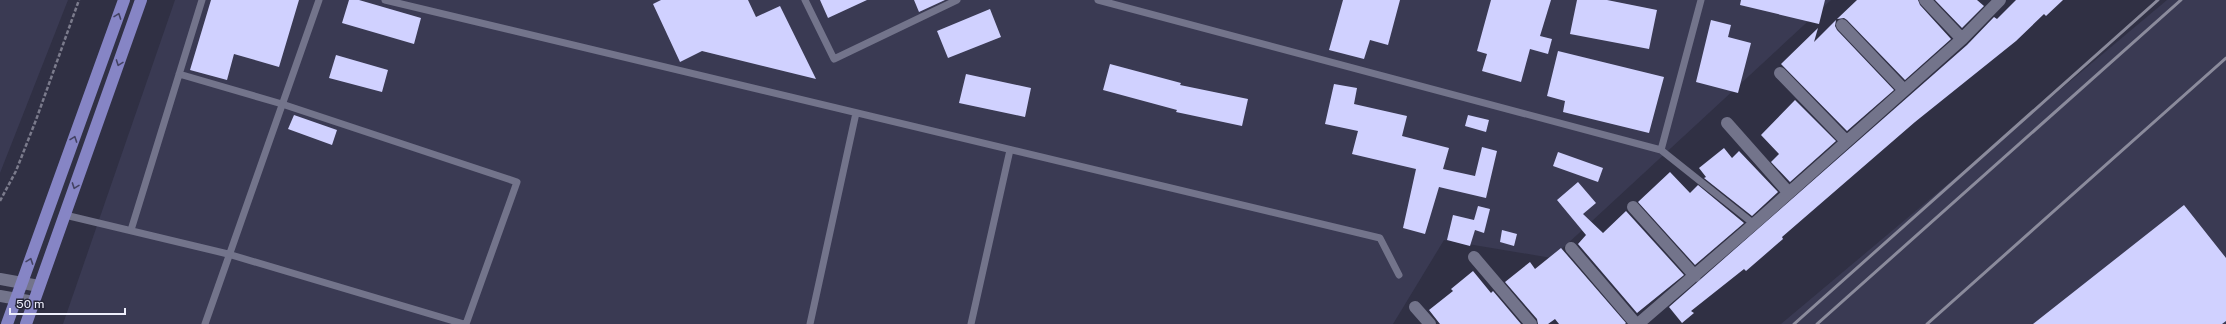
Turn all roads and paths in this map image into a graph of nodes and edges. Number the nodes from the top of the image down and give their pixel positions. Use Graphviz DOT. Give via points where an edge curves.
graph roads {
  1 [pos="79,0"];
  2 [pos="124,0"];
  3 [pos="141,0"];
  4 [pos="202,0"];
  5 [pos="319,0"];
  6 [pos="385,0"];
  7 [pos="805,0"];
  8 [pos="957,0"];
  9 [pos="1098,0"];
  10 [pos="1701,0"];
  11 [pos="1925,0"];
  12 [pos="2000,0"];
  13 [pos="1842,25"];
  14 [pos="1962,39"];
  15 [pos="1780,73"];
  16 [pos="179,74"];
  17 [pos="1904,90"];
  18 [pos="282,104"];
  19 [pos="856,113"];
  20 [pos="1727,123"];
  21 [pos="1846,142"];
  22 [pos="1010,150"];
  23 [pos="1661,150"];
  24 [pos="1789,193"];
  25 [pos="0,200"];
  26 [pos="1634,207"];
  27 [pos="65,215"];
  28 [pos="1754,224"];
  29 [pos="131,230"];
  30 [pos="1571,248"];
  31 [pos="228,254"];
  32 [pos="1474,257"];
  33 [pos="1399,275"];
  34 [pos="1695,276"];
  35 [pos="0,279"];
  36 [pos="22,282"];
  37 [pos="39,286"];
  38 [pos="0,296"];
  39 [pos="17,298"];
  40 [pos="34,302"];
  41 [pos="1415,307"];
  42 [pos="7,324"];
  43 [pos="26,324"];
  44 [pos="205,324"];
  45 [pos="465,324"];
  46 [pos="810,324"];
  47 [pos="971,324"];
  48 [pos="1430,324"];
  49 [pos="1531,324"];
  50 [pos="1637,324"];
  1 -- 25 [label="path" via="16,171"];
  36 -- 2 [label="main road, one-way"];
  3 -- 27 [label="main road, one-way"];
  4 -- 16 [label="lane"];
  5 -- 18 [label="lane"];
  6 -- 19 [label="lane"];
  7 -- 8 [label="lane" via="834,59"];
  9 -- 23 [label="lane"];
  10 -- 23 [label="lane"];
  11 -- 14 [label="street"];
  12 -- 14 [label="street"];
  13 -- 17 [label="street"];
  14 -- 17 [label="street"];
  15 -- 21 [label="street"];
  16 -- 18 [label="lane"];
  16 -- 29 [label="lane"];
  17 -- 21 [label="street"];
  18 -- 31 [label="lane"];
  18 -- 45 [label="lane" via="517,182"];
  19 -- 22 [label="lane"];
  19 -- 46 [label="lane"];
  20 -- 24 [label="street"];
  21 -- 24 [label="street"];
  22 -- 33 [label="lane" via="1380,238"];
  22 -- 47 [label="lane"];
  23 -- 28 [label="lane"];
  24 -- 28 [label="street"];
  26 -- 34 [label="street"];
  27 -- 29 [label="lane"];
  27 -- 37 [label="main road"];
  28 -- 34 [label="street"];
  29 -- 31 [label="lane"];
  30 -- 50 [label="street"];
  31 -- 44 [label="lane"];
  31 -- 45 [label="lane"];
  32 -- 49 [label="street"];
  34 -- 50 [label="street"];
  35 -- 36 [label="street"];
  36 -- 37 [label="street"];
  36 -- 39 [label="main road"];
  37 -- 40 [label="main road"];
  38 -- 39 [label="street"];
  39 -- 40 [label="street"];
  39 -- 42 [label="main road"];
  40 -- 43 [label="main road"];
  41 -- 48 [label="street"];
}
